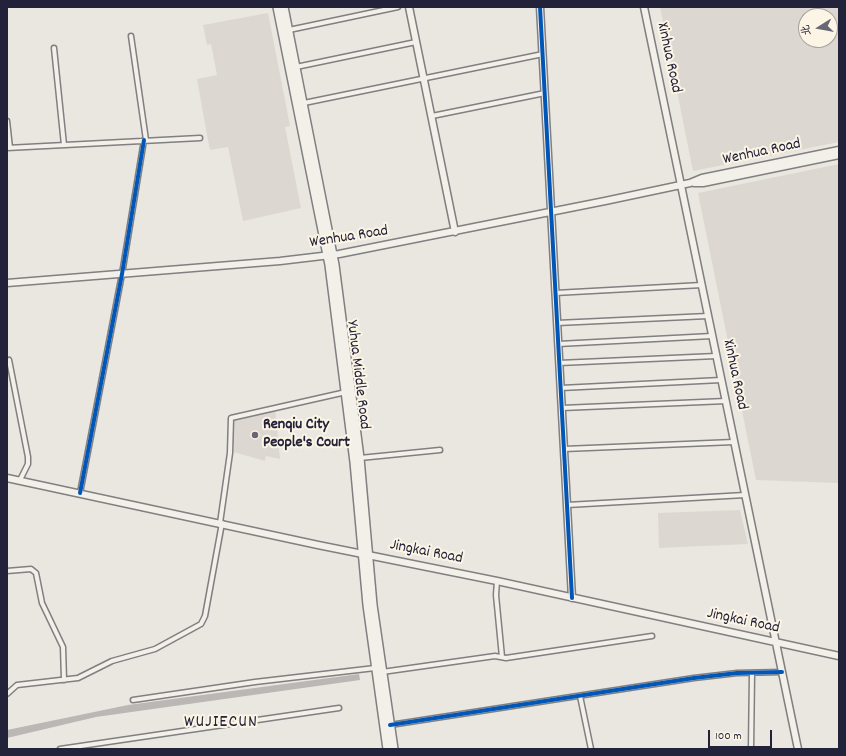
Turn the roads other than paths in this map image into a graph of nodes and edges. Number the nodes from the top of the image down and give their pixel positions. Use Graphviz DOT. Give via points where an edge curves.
graph roads {
  1 [pos="277,7"];
  2 [pos="284,7"];
  3 [pos="398,7"];
  4 [pos="409,7"];
  5 [pos="540,7"];
  6 [pos="644,7"];
  7 [pos="289,30"];
  8 [pos="131,36"];
  9 [pos="416,42"];
  10 [pos="54,48"];
  11 [pos="543,54"];
  12 [pos="296,67"];
  13 [pos="424,78"];
  14 [pos="545,93"];
  15 [pos="304,103"];
  16 [pos="432,116"];
  17 [pos="7,121"];
  18 [pos="200,138"];
  19 [pos="145,140"];
  20 [pos="64,145"];
  21 [pos="9,148"];
  22 [pos="839,150"];
  23 [pos="839,155"];
  24 [pos="690,183"];
  25 [pos="681,185"];
  26 [pos="551,212"];
  27 [pos="455,232"];
  28 [pos="331,255"];
  29 [pos="122,274"];
  30 [pos="7,283"];
  31 [pos="702,285"];
  32 [pos="555,293"];
  33 [pos="708,316"];
  34 [pos="557,324"];
  35 [pos="712,336"];
  36 [pos="558,344"];
  37 [pos="716,356"];
  38 [pos="7,361"];
  39 [pos="559,363"];
  40 [pos="721,380"];
  41 [pos="561,388"];
  42 [pos="346,392"];
  43 [pos="726,401"];
  44 [pos="562,408"];
  45 [pos="734,442"];
  46 [pos="564,449"];
  47 [pos="440,450"];
  48 [pos="360,458"];
  49 [pos="7,478"];
  50 [pos="20,480"];
  51 [pos="80,493"];
  52 [pos="745,495"];
  53 [pos="567,505"];
  54 [pos="221,523"];
  55 [pos="366,554"];
  56 [pos="7,571"];
  57 [pos="498,581"];
  58 [pos="572,598"];
  59 [pos="652,636"];
  60 [pos="776,642"];
  61 [pos="839,656"];
  62 [pos="502,657"];
  63 [pos="378,670"];
  64 [pos="782,672"];
  65 [pos="752,673"];
  66 [pos="64,680"];
  67 [pos="7,694"];
  68 [pos="580,696"];
  69 [pos="132,700"];
  70 [pos="338,708"];
  71 [pos="390,725"];
  72 [pos="60,749"];
  73 [pos="387,749"];
  74 [pos="394,749"];
  75 [pos="591,749"];
  76 [pos="751,749"];
  77 [pos="798,749"];
  1 -- 28 [label="main road, Yuhua Middle Road"];
  2 -- 7 [label="main road, Yuhua Middle Road"];
  3 -- 7 [label="street"];
  4 -- 9 [label="main road"];
  5 -- 11 [label="main road"];
  6 -- 25 [label="main road, Xinhua Road"];
  7 -- 12 [label="main road, Yuhua Middle Road"];
  8 -- 19 [label="street"];
  9 -- 12 [label="street"];
  9 -- 13 [label="main road"];
  10 -- 20 [label="street"];
  11 -- 13 [label="street"];
  11 -- 14 [label="main road"];
  12 -- 15 [label="main road, Yuhua Middle Road"];
  13 -- 15 [label="street"];
  13 -- 16 [label="main road"];
  14 -- 16 [label="street"];
  14 -- 26 [label="main road"];
  15 -- 28 [label="main road, Yuhua Middle Road"];
  16 -- 27 [label="main road"];
  17 -- 21 [label="street"];
  18 -- 19 [label="street"];
  19 -- 20 [label="street"];
  19 -- 29 [label="street"];
  20 -- 21 [label="street"];
  22 -- 24 [label="main road, Wenhua Road" via="702,178"];
  23 -- 24 [label="main road, Wenhua Road" via="703,183"];
  24 -- 25 [label="main road, Wenhua Road"];
  25 -- 26 [label="main road, Wenhua Road"];
  25 -- 31 [label="main road, Xinhua Road"];
  26 -- 27 [label="main road, Wenhua Road"];
  26 -- 32 [label="main road"];
  27 -- 28 [label="main road, Wenhua Road"];
  28 -- 29 [label="main road, Wenhua Road"];
  28 -- 42 [label="main road, Yuhua Middle Road"];
  28 -- 48 [label="main road, Yuhua Middle Road"];
  29 -- 30 [label="main road, Wenhua Road"];
  29 -- 51 [label="street"];
  31 -- 32 [label="street"];
  31 -- 33 [label="main road, Xinhua Road"];
  32 -- 34 [label="main road"];
  33 -- 34 [label="street"];
  33 -- 35 [label="main road, Xinhua Road"];
  34 -- 36 [label="main road"];
  35 -- 36 [label="street"];
  35 -- 37 [label="main road, Xinhua Road"];
  36 -- 39 [label="main road"];
  37 -- 39 [label="street"];
  37 -- 40 [label="main road, Xinhua Road"];
  38 -- 50 [label="street" via="9,360 28,457 28,464"];
  39 -- 41 [label="main road"];
  40 -- 41 [label="street"];
  40 -- 43 [label="main road, Xinhua Road"];
  41 -- 44 [label="main road"];
  42 -- 54 [label="street" via="231,418 230,453"];
  42 -- 55 [label="main road, Yuhua Middle Road"];
  43 -- 44 [label="street"];
  43 -- 45 [label="main road, Xinhua Road"];
  44 -- 46 [label="main road"];
  45 -- 46 [label="street"];
  45 -- 52 [label="main road, Xinhua Road"];
  46 -- 53 [label="main road"];
  47 -- 48 [label="street"];
  48 -- 55 [label="main road, Yuhua Middle Road"];
  49 -- 50 [label="main road, Jingkai Road"];
  50 -- 51 [label="main road, Jingkai Road"];
  51 -- 54 [label="main road, Jingkai Road"];
  52 -- 53 [label="street"];
  52 -- 60 [label="main road, Xinhua Road"];
  53 -- 58 [label="main road"];
  54 -- 55 [label="main road, Jingkai Road"];
  54 -- 66 [label="street" via="203,622 155,650 112,661 84,675"];
  55 -- 57 [label="main road, Jingkai Road"];
  55 -- 63 [label="main road, Yuhua Middle Road"];
  56 -- 66 [label="street" via="31,569 36,573 43,607 63,646"];
  57 -- 58 [label="main road, Jingkai Road"];
  57 -- 62 [label="street" via="496,599"];
  58 -- 60 [label="main road, Jingkai Road"];
  59 -- 62 [label="street"];
  60 -- 61 [label="main road, Jingkai Road"];
  60 -- 64 [label="main road, Xinhua Road"];
  62 -- 63 [label="street"];
  63 -- 69 [label="street" via="255,682"];
  63 -- 71 [label="main road, Yuhua Middle Road"];
  63 -- 73 [label="main road, Yuhua Middle Road"];
  64 -- 65 [label="street"];
  64 -- 77 [label="main road, Xinhua Road"];
  65 -- 68 [label="street" via="694,678"];
  65 -- 76 [label="street"];
  66 -- 67 [label="street" via="17,686"];
  68 -- 71 [label="street"];
  68 -- 75 [label="street"];
  70 -- 72 [label="street"];
  71 -- 74 [label="main road, Yuhua Middle Road"];
}
